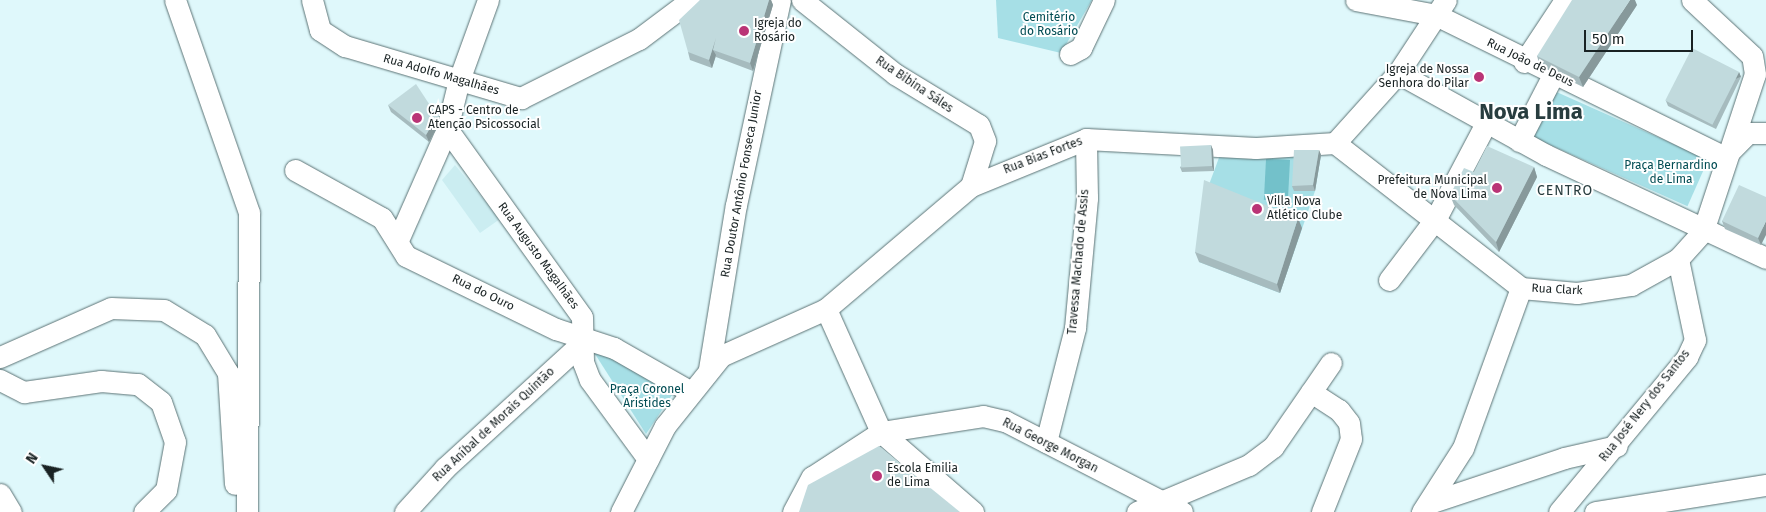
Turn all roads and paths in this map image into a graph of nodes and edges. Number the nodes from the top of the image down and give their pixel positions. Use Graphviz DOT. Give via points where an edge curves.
graph roads {
  1 [pos="176,0"];
  2 [pos="312,0"];
  3 [pos="488,0"];
  4 [pos="691,0"];
  5 [pos="780,0"];
  6 [pos="802,0"];
  7 [pos="1104,0"];
  8 [pos="1356,0"];
  9 [pos="1565,0"];
  10 [pos="1692,0"];
  11 [pos="1442,12"];
  12 [pos="1070,54"];
  13 [pos="1524,62"];
  14 [pos="1402,75"];
  15 [pos="1553,75"];
  16 [pos="459,80"];
  17 [pos="1743,104"];
  18 [pos="1486,123"];
  19 [pos="447,130"];
  20 [pos="1757,133"];
  21 [pos="1086,139"];
  22 [pos="1519,141"];
  23 [pos="1334,144"];
  24 [pos="1725,157"];
  25 [pos="295,170"];
  26 [pos="971,186"];
  27 [pos="1436,218"];
  28 [pos="1703,231"];
  29 [pos="398,240"];
  30 [pos="1766,258"];
  31 [pos="1678,259"];
  32 [pos="1389,280"];
  33 [pos="1521,288"];
  34 [pos="826,309"];
  35 [pos="584,340"];
  36 [pos="0,357"];
  37 [pos="1332,363"];
  38 [pos="709,369"];
  39 [pos="0,380"];
  40 [pos="691,392"];
  41 [pos="1311,392"];
  42 [pos="881,432"];
  43 [pos="1046,442"];
  44 [pos="1616,446"];
  45 [pos="648,459"];
  46 [pos="1766,485"];
  47 [pos="0,494"];
  48 [pos="1162,503"];
  49 [pos="1426,508"];
  50 [pos="11,512"];
  51 [pos="144,512"];
  52 [pos="236,512"];
  53 [pos="247,512"];
  54 [pos="405,512"];
  55 [pos="622,512"];
  56 [pos="793,512"];
  57 [pos="973,512"];
  58 [pos="1137,512"];
  59 [pos="1182,512"];
  60 [pos="1322,512"];
  61 [pos="1559,512"];
  62 [pos="1595,512"];
  1 -- 53 [label="street" via="249,213"];
  2 -- 16 [label="street, Rua Adolfo Magalhães" via="320,30 345,46"];
  3 -- 16 [label="street"];
  4 -- 16 [label="street, Rua Adolfo Magalhães" via="639,39 521,98"];
  5 -- 38 [label="street, Rua Doutor Antônio Fonseca Junior" via="736,205"];
  6 -- 26 [label="street, Rua Bibina Sáles" via="895,74 979,125 985,141"];
  7 -- 12 [label="street" via="1081,48"];
  8 -- 11 [label="street, Rua João de Deus"];
  9 -- 13 [label="street"];
  10 -- 17 [label="street, Rua Clark" via="1756,65"];
  11 -- 13 [label="street, Rua João de Deus"];
  11 -- 14 [label="street"];
  13 -- 15 [label="street, Rua João de Deus"];
  14 -- 18 [label="street"];
  14 -- 23 [label="street"];
  15 -- 22 [label="street"];
  15 -- 24 [label="street, Rua João de Deus"];
  16 -- 19 [label="street"];
  17 -- 20 [label="street"];
  17 -- 24 [label="street, Rua Clark"];
  18 -- 22 [label="street"];
  18 -- 27 [label="street"];
  19 -- 29 [label="street"];
  19 -- 35 [label="street, Rua Augusto Magalhães" via="582,317"];
  20 -- 24 [label="street"];
  21 -- 23 [label="street, Rua Bias Fortes" via="1256,148"];
  21 -- 26 [label="street, Rua Bias Fortes"];
  21 -- 43 [label="street, Travessa Machado de Assis" via="1086,198 1075,328"];
  22 -- 28 [label="street"];
  23 -- 27 [label="street, Rua Clark"];
  24 -- 28 [label="street, Rua Clark"];
  25 -- 29 [label="street, Rua do Ouro" via="382,218"];
  26 -- 34 [label="street, Rua Bias Fortes"];
  27 -- 32 [label="street"];
  27 -- 33 [label="street, Rua Clark"];
  28 -- 30 [label="street"];
  28 -- 31 [label="street, Rua Clark"];
  29 -- 35 [label="street, Rua do Ouro" via="406,256"];
  31 -- 33 [label="street, Rua Clark" via="1631,285 1577,293"];
  31 -- 44 [label="street, Rua José Nery dos Santos" via="1695,340 1687,357"];
  33 -- 49 [label="street" via="1462,448"];
  34 -- 38 [label="street, Rua Bias Fortes" via="720,356"];
  34 -- 42 [label="street"];
  35 -- 40 [label="street, Rua do Ouro" via="614,348"];
  35 -- 45 [label="street, Rua Augusto Magalhães" via="583,362 590,380"];
  35 -- 54 [label="street, Rua Aníbal de Morais Quintão" via="445,468"];
  36 -- 52 [label="street" via="111,308 164,310 206,335 228,373"];
  37 -- 41 [label="street"];
  38 -- 40 [label="street, Rua Bias Fortes"];
  39 -- 51 [label="street" via="24,392 101,381 138,384 161,402 175,442 166,490"];
  40 -- 45 [label="street, Rua Bias Fortes" via="665,426"];
  41 -- 48 [label="street" via="1273,447 1249,465"];
  41 -- 60 [label="street" via="1339,410 1349,424 1351,439"];
  42 -- 43 [label="street, Rua George Morgan" via="983,416 1005,421"];
  42 -- 56 [label="street" via="812,477"];
  42 -- 57 [label="street"];
  43 -- 48 [label="street, Rua George Morgan"];
  44 -- 49 [label="street" via="1564,458"];
  44 -- 61 [label="street, Rua José Nery dos Santos"];
  45 -- 55 [label="street, Rua Bias Fortes"];
  46 -- 62 [label="street"];
  47 -- 50 [label="street"];
  48 -- 58 [label="street"];
  48 -- 59 [label="street, Rua George Morgan"];
}
